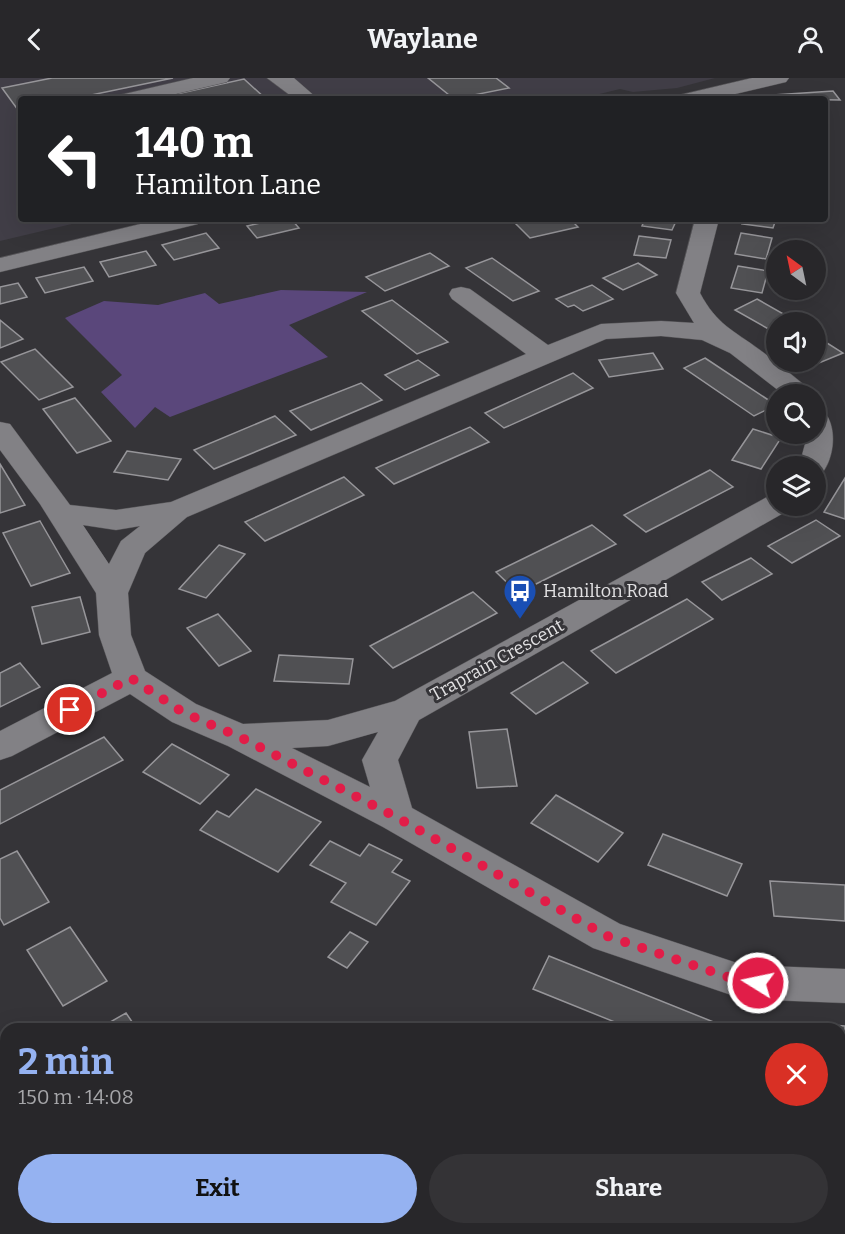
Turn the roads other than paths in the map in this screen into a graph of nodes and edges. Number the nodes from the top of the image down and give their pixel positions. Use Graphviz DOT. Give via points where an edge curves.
graph roads {
  1 [pos="220,78"];
  2 [pos="277,78"];
  3 [pos="779,78"];
  4 [pos="725,95"];
  5 [pos="140,96"];
  6 [pos="304,96"];
  7 [pos="177,222"];
  8 [pos="706,222"];
  9 [pos="0,265"];
  10 [pos="688,293"];
  11 [pos="461,294"];
  12 [pos="601,332"];
  13 [pos="721,337"];
  14 [pos="545,355"];
  15 [pos="786,384"];
  16 [pos="0,430"];
  17 [pos="177,510"];
  18 [pos="766,510"];
  19 [pos="60,513"];
  20 [pos="112,593"];
  21 [pos="131,678"];
  22 [pos="406,711"];
  23 [pos="240,737"];
  24 [pos="0,747"];
  25 [pos="396,817"];
  26 [pos="845,986"];
  1 -- 5 [label="street"];
  2 -- 6 [label="street"];
  3 -- 4 [label="street"];
  7 -- 9 [label="street"];
  8 -- 10 [label="street"];
  10 -- 12 [label="street"];
  10 -- 13 [label="street" via="697,311"];
  11 -- 14 [label="street"];
  12 -- 13 [label="street" via="666,327"];
  12 -- 14 [label="street"];
  13 -- 15 [label="street"];
  14 -- 17 [label="street"];
  16 -- 19 [label="street"];
  17 -- 19 [label="street" via="116,520"];
  17 -- 20 [label="street" via="132,548"];
  18 -- 22 [label="street, Traprain Crescent"];
  19 -- 20 [label="street"];
  20 -- 21 [label="street" via="115,634"];
  21 -- 23 [label="street" via="184,713"];
  21 -- 24 [label="street"];
  22 -- 23 [label="street, Traprain Crescent" via="328,733"];
  22 -- 25 [label="street" via="380,759"];
  23 -- 25 [label="street"];
  25 -- 26 [label="street" via="607,936 743,982"];
}
